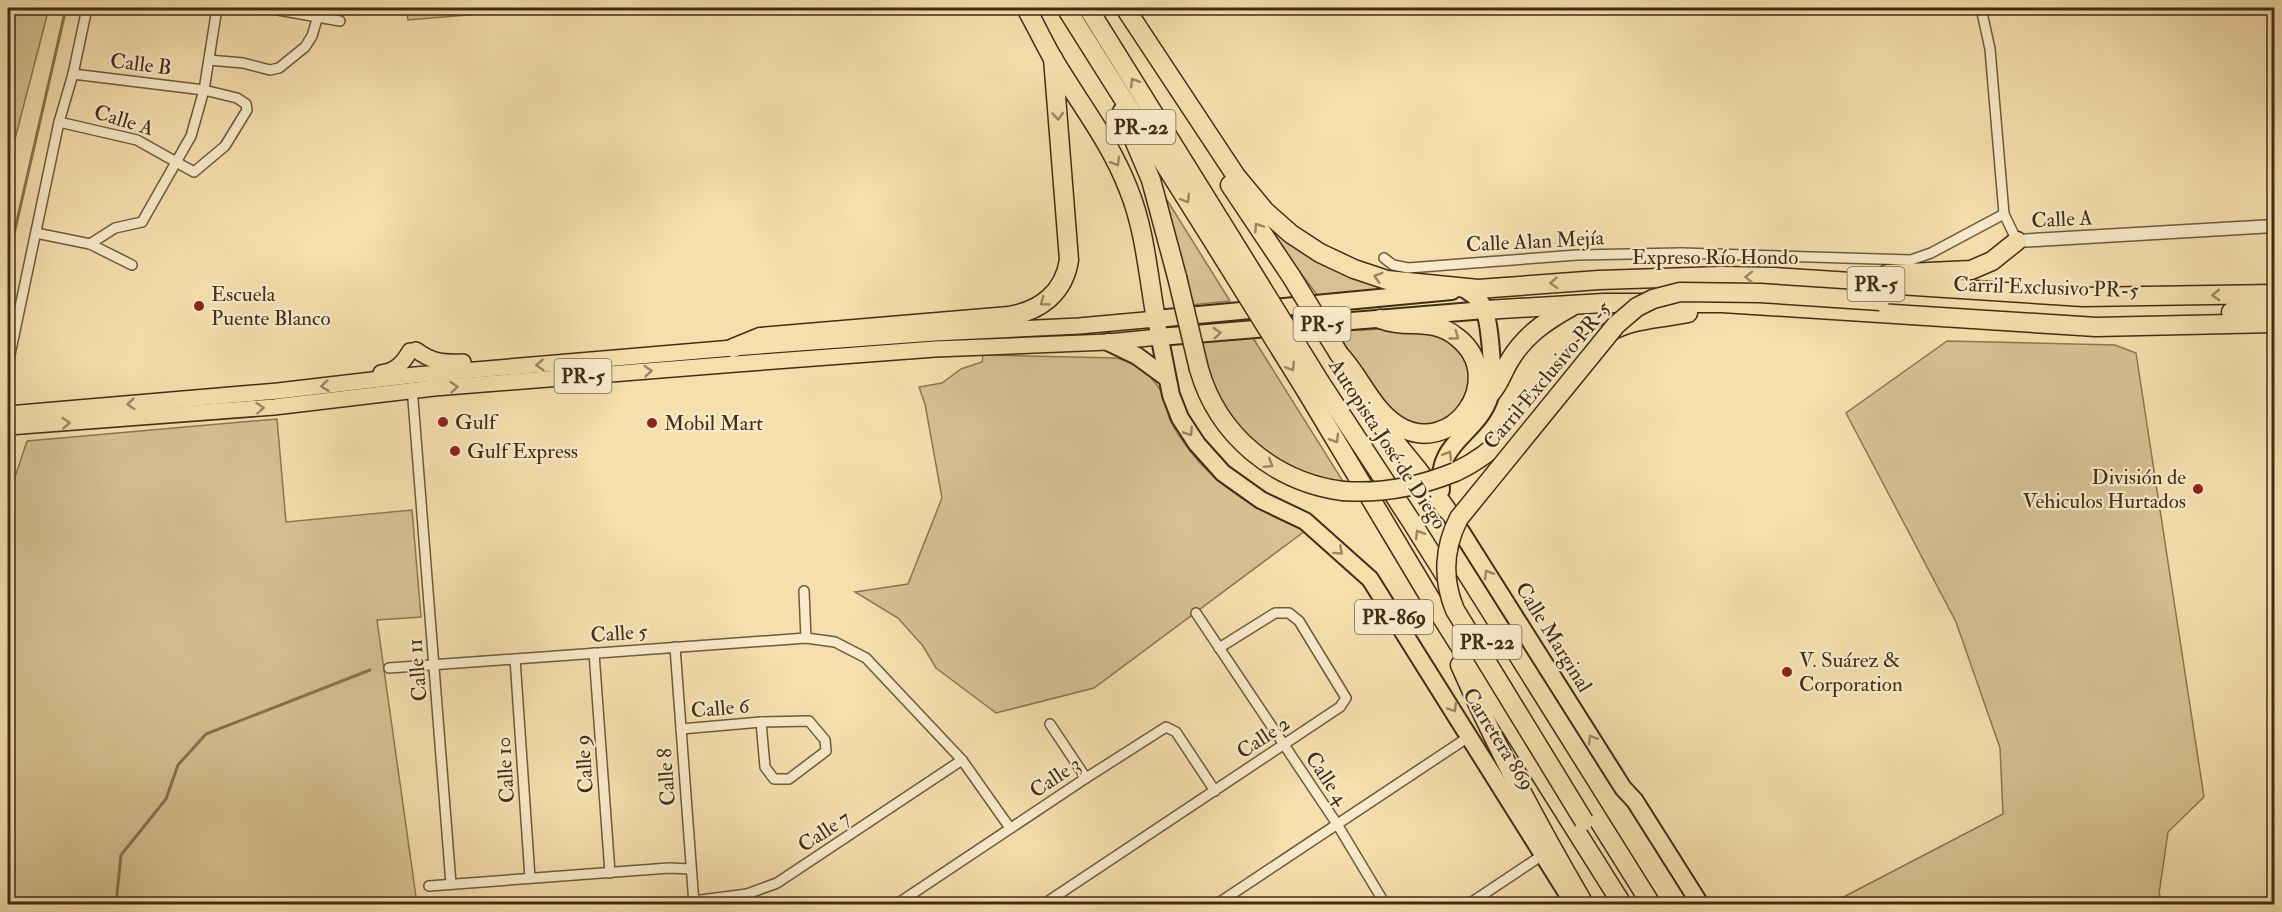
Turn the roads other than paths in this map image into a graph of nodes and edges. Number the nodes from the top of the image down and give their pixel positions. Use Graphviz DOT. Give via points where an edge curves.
graph roads {
  1 [pos="87,8"];
  2 [pos="217,8"];
  3 [pos="267,8"];
  4 [pos="1026,8"];
  5 [pos="1066,8"];
  6 [pos="1088,8"];
  7 [pos="1111,8"];
  8 [pos="1125,8"];
  9 [pos="1981,8"];
  10 [pos="286,9"];
  11 [pos="318,16"];
  12 [pos="340,21"];
  13 [pos="1053,58"];
  14 [pos="209,60"];
  15 [pos="1106,71"];
  16 [pos="73,74"];
  17 [pos="204,90"];
  18 [pos="59,122"];
  19 [pos="176,161"];
  20 [pos="2004,214"];
  21 [pos="2274,226"];
  22 [pos="36,233"];
  23 [pos="2017,241"];
  24 [pos="1224,242"];
  25 [pos="90,244"];
  26 [pos="1384,258"];
  27 [pos="132,265"];
  28 [pos="1774,277"];
  29 [pos="1472,289"];
  30 [pos="2274,294"];
  31 [pos="1722,303"];
  32 [pos="1577,304"];
  33 [pos="1485,310"];
  34 [pos="2274,310"];
  35 [pos="1156,319"];
  36 [pos="1380,319"];
  37 [pos="2274,323"];
  38 [pos="881,337"];
  39 [pos="1159,338"];
  40 [pos="1108,342"];
  41 [pos="733,348"];
  42 [pos="1340,354"];
  43 [pos="783,360"];
  44 [pos="8,364"];
  45 [pos="497,369"];
  46 [pos="1167,378"];
  47 [pos="367,381"];
  48 [pos="413,383"];
  49 [pos="1312,385"];
  50 [pos="1491,393"];
  51 [pos="8,414"];
  52 [pos="8,427"];
  53 [pos="1447,510"];
  54 [pos="804,591"];
  55 [pos="1196,613"];
  56 [pos="1439,613"];
  57 [pos="806,638"];
  58 [pos="675,647"];
  59 [pos="1219,648"];
  60 [pos="594,653"];
  61 [pos="514,659"];
  62 [pos="435,665"];
  63 [pos="389,668"];
  64 [pos="761,722"];
  65 [pos="1050,723"];
  66 [pos="681,729"];
  67 [pos="1470,736"];
  68 [pos="1284,745"];
  69 [pos="962,760"];
  70 [pos="1086,778"];
  71 [pos="1623,788"];
  72 [pos="1215,790"];
  73 [pos="1337,824"];
  74 [pos="1010,828"];
  75 [pos="1544,854"];
  76 [pos="691,869"];
  77 [pos="610,873"];
  78 [pos="530,878"];
  79 [pos="451,884"];
  80 [pos="429,886"];
  81 [pos="694,903"];
  82 [pos="897,904"];
  83 [pos="1044,904"];
  84 [pos="1217,904"];
  85 [pos="1385,904"];
  86 [pos="1469,904"];
  87 [pos="1575,904"];
  88 [pos="1584,904"];
  89 [pos="1622,904"];
  90 [pos="1636,904"];
  91 [pos="1651,904"];
  92 [pos="1693,904"];
  93 [pos="1700,904"];
  1 -- 16 [label="street"];
  2 -- 14 [label="street"];
  3 -- 10 [label="street"];
  4 -- 13 [label="highway"];
  5 -- 15 [label="highway, Autopista José de Diego / PR-22"];
  24 -- 6 [label="highway, Autopista José de Diego / PR-22, one-way"];
  42 -- 7 [label="highway, one-way, bridge" via="1184,112"];
  29 -- 8 [label="highway, one-way" via="1379,278 1332,259 1291,234 1244,187"];
  9 -- 20 [label="street, Calle A" via="1990,49"];
  10 -- 11 [label="street"];
  11 -- 12 [label="street"];
  11 -- 14 [label="street" via="305,47 279,68 270,70"];
  13 -- 35 [label="highway, one-way" via="1130,191"];
  13 -- 41 [label="highway, one-way" via="1069,260 1062,283 1049,299 1031,311 1009,316 760,337"];
  14 -- 17 [label="street"];
  15 -- 24 [label="highway, Autopista José de Diego / PR-22, one-way"];
  15 -- 31 [label="highway, one-way, bridge" via="1151,180 1209,396 1234,435 1251,451 1291,476 1326,489 1373,493 1404,489 1455,472 1499,442 1567,364 1600,336 1642,319 1685,314"];
  16 -- 17 [label="street, Calle B"];
  16 -- 18 [label="street"];
  17 -- 19 [label="street" via="191,136"];
  17 -- 19 [label="street, Calle B" via="237,98 246,104 247,110 225,146 194,172"];
  18 -- 19 [label="street, Calle A" via="137,140"];
  18 -- 22 [label="street"];
  19 -- 25 [label="street" via="142,222 115,228"];
  20 -- 23 [label="street, Calle A"];
  20 -- 26 [label="street, Calle Alan Mejía" via="1911,260 1681,253 1577,255 1408,268"];
  21 -- 23 [label="street, Calle A"];
  22 -- 25 [label="street"];
  22 -- 44 [label="street"];
  23 -- 28 [label="highway" via="1992,261 1971,270"];
  24 -- 49 [label="highway, Autopista José de Diego / PR-22, bridge"];
  25 -- 27 [label="street"];
  28 -- 29 [label="highway, Expreso Río Hondo / PR-5, one-way" via="1599,280"];
  30 -- 28 [label="highway, Expreso Río Hondo / PR-5, one-way" via="2083,297"];
  29 -- 33 [label="highway"];
  29 -- 35 [label="highway, Expreso Río Hondo / PR-5"];
  31 -- 32 [label="highway, PR-5"];
  31 -- 37 [label="highway, PR-5" via="2096,327"];
  32 -- 33 [label="highway, PR-5"];
  32 -- 50 [label="highway" via="1528,335"];
  33 -- 36 [label="highway, PR-5"];
  33 -- 50 [label="highway"];
  34 -- 90 [label="highway, Carril Exclusivo PR-5, bridge" via="2034,312 1703,291 1653,299 1616,325 1459,518 1446,559 1455,610"];
  35 -- 38 [label="main road, PR-5"];
  35 -- 39 [label="highway, Carretera 869"];
  39 -- 36 [label="highway, PR-5, one-way"];
  36 -- 42 [label="highway, one-way" via="1393,324 1437,327 1464,343 1476,364 1478,381 1473,402 1460,420 1433,432 1413,432 1399,426 1380,409"];
  38 -- 41 [label="main road, PR-5"];
  38 -- 43 [label="main road" via="865,344 792,352"];
  39 -- 40 [label="main road, PR-5"];
  39 -- 46 [label="highway, Carretera 869 / PR-869"];
  40 -- 43 [label="main road, PR-5"];
  40 -- 46 [label="highway" via="1137,356"];
  41 -- 45 [label="main road, PR-5, one-way"];
  42 -- 53 [label="highway" via="1346,371 1377,420"];
  48 -- 43 [label="main road, PR-5, one-way"];
  45 -- 47 [label="main road" via="491,360 442,363 413,350 396,368"];
  45 -- 48 [label="main road, PR-5"];
  46 -- 67 [label="highway, Carretera 869 / PR-869, one-way" via="1180,418 1223,473 1261,500 1305,521 1370,579"];
  47 -- 48 [label="main road, PR-5"];
  47 -- 51 [label="main road, PR-5, one-way"];
  52 -- 48 [label="main road, PR-5, one-way" via="274,407"];
  48 -- 62 [label="street, Calle 11"];
  49 -- 56 [label="highway, Autopista José de Diego / PR-22, one-way"];
  91 -- 49 [label="highway, Autopista José de Diego / PR-22, one-way" via="1411,521"];
  53 -- 50 [label="highway, one-way" via="1440,476 1444,459 1480,415"];
  71 -- 53 [label="highway, Calle Marginal, one-way"];
  54 -- 57 [label="street"];
  55 -- 59 [label="street, Calle 4"];
  56 -- 88 [label="highway" via="1497,744"];
  56 -- 89 [label="highway, Autopista José de Diego / PR-22"];
  57 -- 58 [label="street, Calle 5"];
  57 -- 69 [label="street, Calle 5" via="835,642 866,658"];
  58 -- 60 [label="street, Calle 5"];
  58 -- 66 [label="street, Calle 8"];
  59 -- 68 [label="street, Calle 4"];
  59 -- 68 [label="street, Calle 2" via="1275,613 1288,613 1299,621 1346,698"];
  60 -- 61 [label="street, Calle 5"];
  60 -- 77 [label="street, Calle 9"];
  61 -- 62 [label="street, Calle 5"];
  61 -- 78 [label="street, Calle 10"];
  62 -- 63 [label="street, Calle 5"];
  62 -- 79 [label="street, Calle 11"];
  64 -- 64 [label="street, Calle 6" via="809,722 825,740 826,751 789,779 774,779 765,767"];
  64 -- 66 [label="street, Calle 6"];
  65 -- 70 [label="street"];
  66 -- 76 [label="street, Calle 8"];
  67 -- 73 [label="street"];
  67 -- 75 [label="highway, Carretera 869 / PR-869"];
  68 -- 72 [label="street, Calle 2"];
  68 -- 73 [label="street, Calle 4"];
  69 -- 74 [label="street, Calle 5"];
  69 -- 81 [label="street, Calle 7" via="777,883 747,894"];
  70 -- 72 [label="street, Calle 3" via="1166,727 1176,732"];
  70 -- 74 [label="street, Calle 3"];
  71 -- 92 [label="street, Calle Marginal"];
  71 -- 93 [label="highway, Calle Marginal"];
  72 -- 83 [label="street, Calle 2"];
  73 -- 84 [label="street"];
  73 -- 85 [label="street, Calle 4"];
  74 -- 82 [label="street, Calle 3"];
  75 -- 86 [label="street"];
  75 -- 87 [label="highway, Carretera 869 / PR-869"];
  76 -- 77 [label="street"];
  76 -- 81 [label="street, Calle 8"];
  77 -- 78 [label="street"];
  78 -- 79 [label="street"];
  79 -- 80 [label="street"];
}
